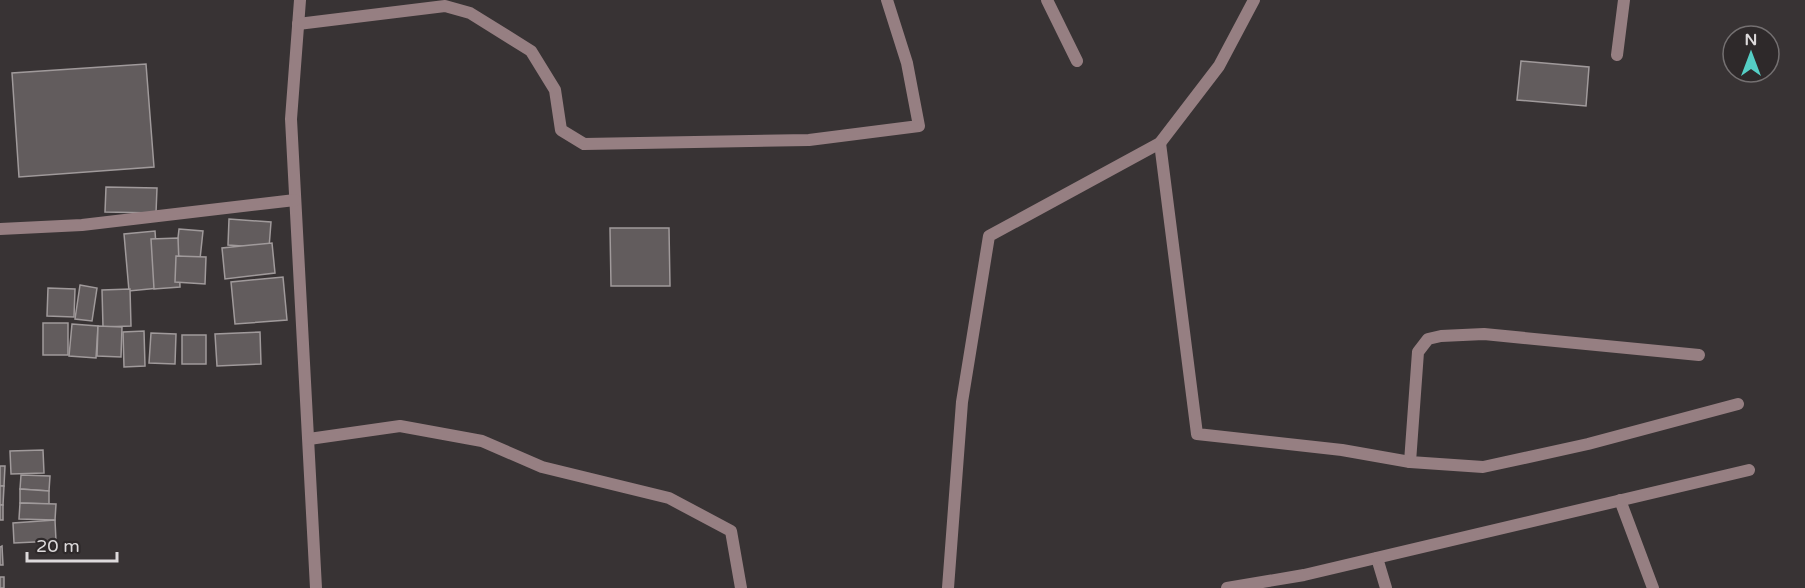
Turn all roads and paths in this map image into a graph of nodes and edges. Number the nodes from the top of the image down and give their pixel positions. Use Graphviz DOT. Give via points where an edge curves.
graph roads {
  1 [pos="300,0"];
  2 [pos="886,0"];
  3 [pos="1047,0"];
  4 [pos="1254,0"];
  5 [pos="1624,0"];
  6 [pos="298,24"];
  7 [pos="1617,55"];
  8 [pos="1077,61"];
  9 [pos="1160,143"];
  10 [pos="295,200"];
  11 [pos="0,229"];
  12 [pos="1699,356"];
  13 [pos="1738,404"];
  14 [pos="309,440"];
  15 [pos="1410,462"];
  16 [pos="1749,470"];
  17 [pos="1620,500"];
  18 [pos="1377,558"];
  19 [pos="316,588"];
  20 [pos="741,588"];
  21 [pos="948,588"];
  22 [pos="1227,588"];
  23 [pos="1386,588"];
  24 [pos="1653,588"];
  1 -- 6 [label="street"];
  2 -- 6 [label="street" via="907,63 919,126 809,140 584,144 561,130 555,90 531,51 470,14 445,6"];
  3 -- 8 [label="street"];
  4 -- 9 [label="street" via="1219,66"];
  5 -- 7 [label="street"];
  6 -- 10 [label="street" via="291,119"];
  9 -- 15 [label="street" via="1197,434 1342,450"];
  9 -- 21 [label="street" via="989,236 962,402"];
  10 -- 11 [label="street" via="82,225"];
  10 -- 14 [label="street"];
  12 -- 15 [label="street" via="1484,334 1428,339 1418,352"];
  13 -- 15 [label="street" via="1483,467"];
  14 -- 19 [label="street"];
  14 -- 20 [label="street" via="400,426 482,441 542,467 669,498 731,531"];
  16 -- 17 [label="street"];
  17 -- 18 [label="street"];
  17 -- 24 [label="street"];
  18 -- 22 [label="street"];
  18 -- 23 [label="street"];
}
